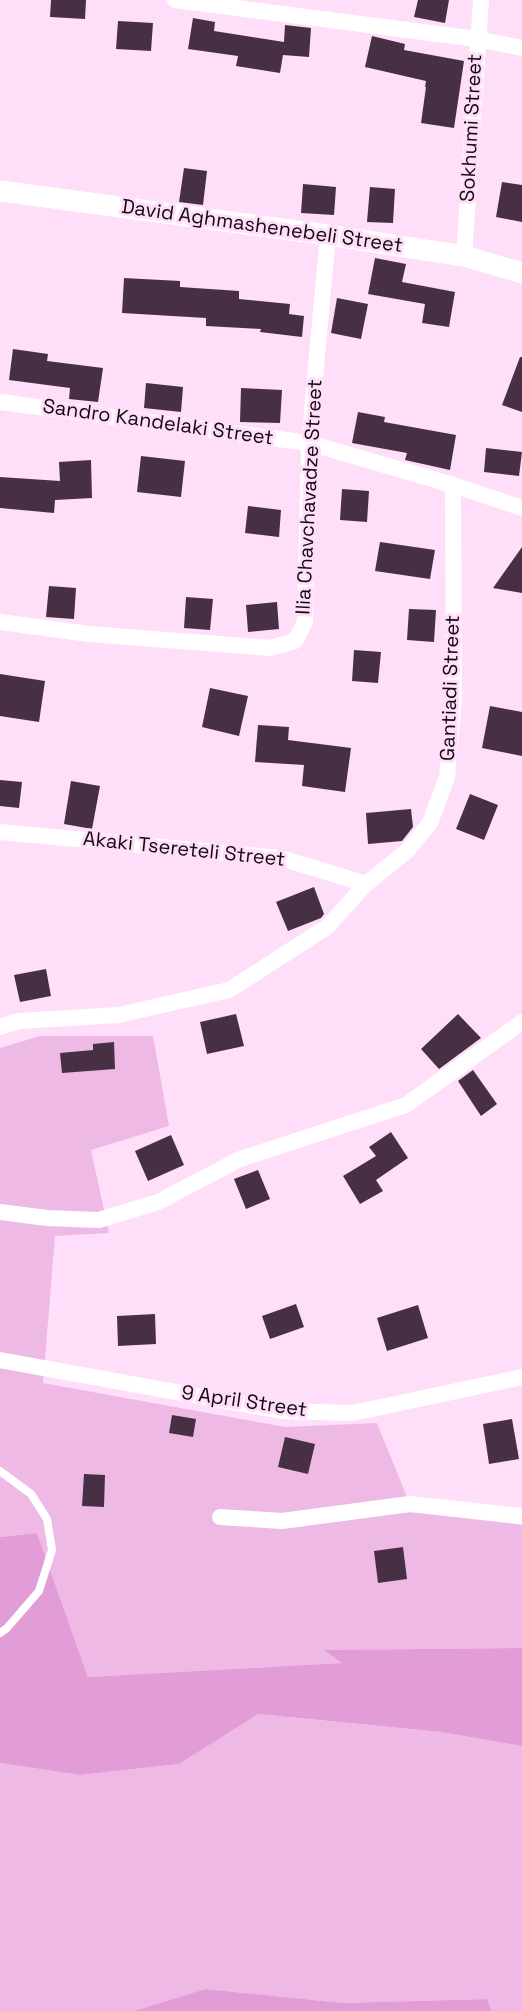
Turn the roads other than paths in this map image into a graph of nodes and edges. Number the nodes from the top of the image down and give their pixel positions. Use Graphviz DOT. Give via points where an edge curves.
graph roads {
  1 [pos="175,0"];
  2 [pos="481,0"];
  3 [pos="477,39"];
  4 [pos="522,48"];
  5 [pos="0,191"];
  6 [pos="328,235"];
  7 [pos="464,256"];
  8 [pos="522,273"];
  9 [pos="0,402"];
  10 [pos="309,443"];
  11 [pos="453,485"];
  12 [pos="522,508"];
  13 [pos="0,622"];
  14 [pos="0,832"];
  15 [pos="366,884"];
  16 [pos="522,1022"];
  17 [pos="0,1027"];
  18 [pos="0,1212"];
  19 [pos="0,1360"];
  20 [pos="522,1377"];
  21 [pos="0,1471"];
  22 [pos="220,1516"];
  23 [pos="522,1516"];
  24 [pos="0,1633"];
  1 -- 3 [label="street"];
  2 -- 3 [label="street, Sokhumi Street"];
  3 -- 4 [label="street"];
  3 -- 7 [label="street, Sokhumi Street"];
  5 -- 6 [label="street, David Aghmashenebeli Street"];
  6 -- 7 [label="street, David Aghmashenebeli Street"];
  6 -- 10 [label="street, Ilia Chavchavadze Street"];
  7 -- 8 [label="street, David Aghmashenebeli Street"];
  9 -- 10 [label="street, Sandro Kandelaki Street"];
  10 -- 11 [label="street, Sandro Kandelaki Street"];
  10 -- 13 [label="street, Ilia Chavchavadze Street" via="305,622 295,641 270,648 89,634"];
  11 -- 12 [label="street, Sandro Kandelaki Street"];
  11 -- 15 [label="street, Gantiadi Street" via="454,698 447,777 430,823 407,851"];
  14 -- 15 [label="street, Akaki Tsereteli Street" via="281,858"];
  15 -- 17 [label="street, Gantiadi Street" via="327,927 229,990 118,1015 19,1021"];
  16 -- 18 [label="street" via="406,1105 240,1159 158,1202 99,1220"];
  19 -- 20 [label="street, 9 April Street" via="281,1411 353,1413"];
  21 -- 24 [label="lane" via="31,1494 47,1519 52,1550 39,1591"];
  22 -- 23 [label="street" via="282,1521 410,1504"];
}
